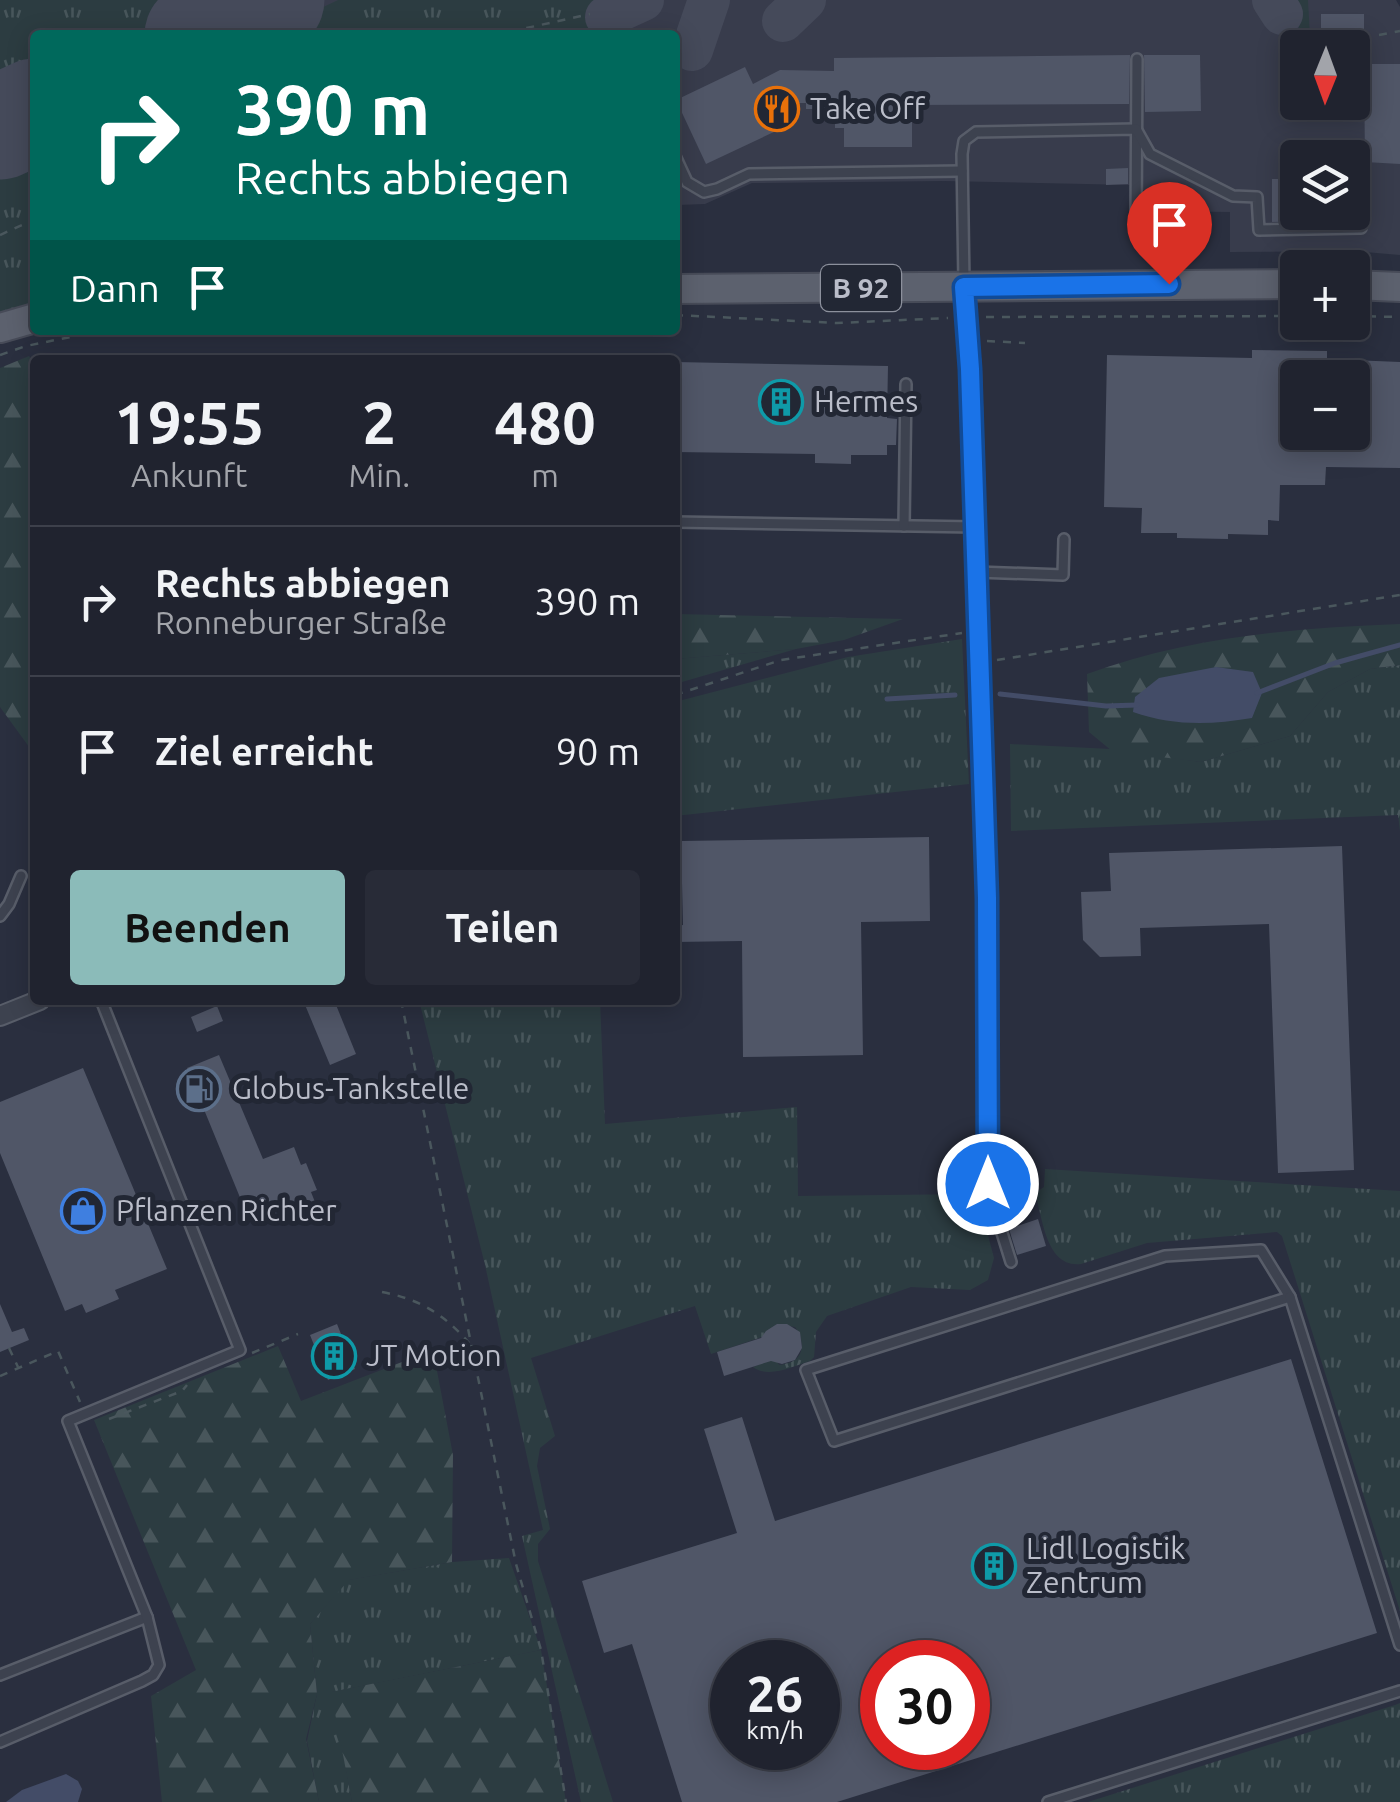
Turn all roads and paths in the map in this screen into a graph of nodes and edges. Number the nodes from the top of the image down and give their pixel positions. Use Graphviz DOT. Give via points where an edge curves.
graph roads {
  1 [pos="590,14"];
  2 [pos="518,30"];
  3 [pos="1400,31"];
  4 [pos="1378,36"];
  5 [pos="1137,59"];
  6 [pos="1136,130"];
  7 [pos="680,167"];
  8 [pos="962,172"];
  9 [pos="30,221"];
  10 [pos="1136,226"];
  11 [pos="1280,230"];
  12 [pos="0,235"];
  13 [pos="1280,284"];
  14 [pos="1370,286"];
  15 [pos="964,287"];
  16 [pos="1400,287"];
  17 [pos="680,290"];
  18 [pos="680,314"];
  19 [pos="1280,316"];
  20 [pos="1370,316"];
  21 [pos="1400,317"];
  22 [pos="967,318"];
  23 [pos="30,319"];
  24 [pos="0,328"];
  25 [pos="81,335"];
  26 [pos="968,341"];
  27 [pos="1025,343"];
  28 [pos="0,355"];
  29 [pos="906,384"];
  30 [pos="680,522"];
  31 [pos="904,526"];
  32 [pos="975,527"];
  33 [pos="1064,539"];
  34 [pos="977,572"];
  35 [pos="1400,595"];
  36 [pos="978,633"];
  37 [pos="979,661"];
  38 [pos="680,693"];
  39 [pos="20,876"];
  40 [pos="0,916"];
  41 [pos="30,1004"];
  42 [pos="103,1005"];
  43 [pos="402,1005"];
  44 [pos="0,1016"];
  45 [pos="988,1184"];
  46 [pos="998,1220"];
  47 [pos="1011,1262"];
  48 [pos="382,1292"];
  49 [pos="1290,1297"];
  50 [pos="471,1346"];
  51 [pos="10,1348"];
  52 [pos="18,1368"];
  53 [pos="0,1376"];
  54 [pos="84,1414"];
  55 [pos="146,1616"];
  56 [pos="1400,1645"];
  57 [pos="0,1675"];
  58 [pos="1400,1691"];
  59 [pos="0,1742"];
  60 [pos="566,1802"];
  61 [pos="1048,1802"];
  1 -- 2 [label="path"];
  3 -- 4 [label="path"];
  5 -- 6 [label="lane"];
  6 -- 8 [label="lane" via="976,132 964,141"];
  6 -- 10 [label="lane"];
  6 -- 11 [label="lane" via="1150,154 1234,196 1258,197 1260,230"];
  7 -- 8 [label="lane" via="687,182 704,192 750,174"];
  8 -- 15 [label="lane"];
  9 -- 12 [label="path"];
  13 -- 15 [label="main road, B 92"];
  14 -- 16 [label="main road"];
  15 -- 17 [label="main road, B 92"];
  15 -- 22 [label="street"];
  18 -- 22 [label="path" via="837,323"];
  19 -- 22 [label="path"];
  20 -- 21 [label="path"];
  22 -- 26 [label="street"];
  23 -- 24 [label="main road"];
  25 -- 28 [label="path"];
  26 -- 27 [label="path"];
  26 -- 32 [label="street"];
  29 -- 31 [label="lane"];
  30 -- 31 [label="lane"];
  31 -- 32 [label="lane"];
  32 -- 34 [label="street"];
  33 -- 34 [label="lane" via="1063,575"];
  34 -- 36 [label="street"];
  35 -- 37 [label="path"];
  36 -- 37 [label="street"];
  36 -- 38 [label="path" via="781,660"];
  37 -- 45 [label="street"];
  39 -- 40 [label="lane"];
  41 -- 44 [label="street"];
  42 -- 54 [label="lane" via="240,1350"];
  43 -- 50 [label="path"];
  46 -- 47 [label="lane"];
  48 -- 50 [label="path" via="437,1311"];
  49 -- 49 [label="lane" via="834,1441 806,1370 1165,1256 1261,1250"];
  49 -- 56 [label="lane"];
  50 -- 60 [label="path" via="516,1564 541,1650"];
  51 -- 52 [label="path"];
  52 -- 53 [label="path"];
  52 -- 54 [label="path" via="58,1351"];
  54 -- 55 [label="lane" via="68,1421"];
  55 -- 57 [label="lane"];
  55 -- 59 [label="lane" via="158,1653 153,1675"];
  58 -- 61 [label="lane"];
}
